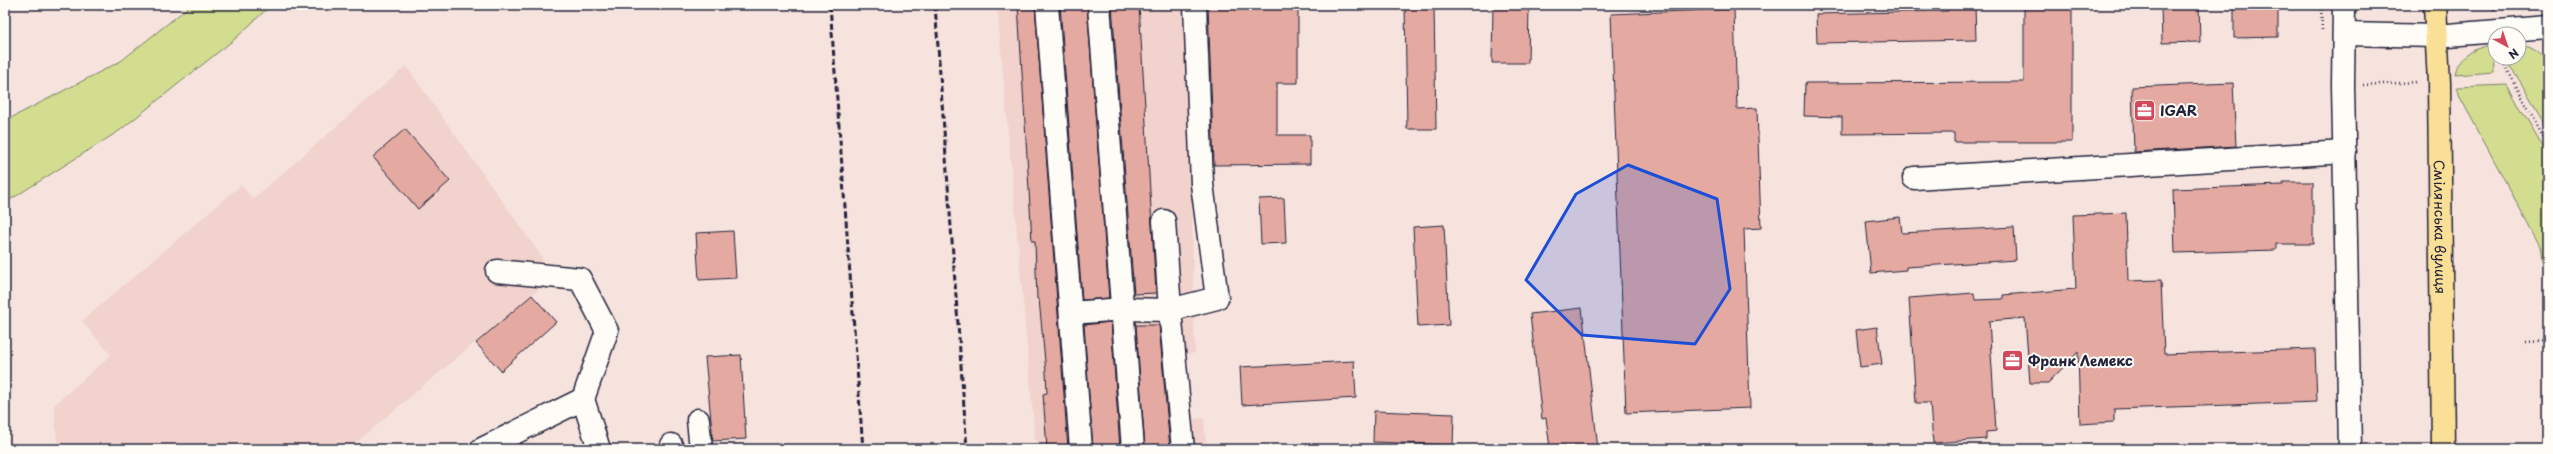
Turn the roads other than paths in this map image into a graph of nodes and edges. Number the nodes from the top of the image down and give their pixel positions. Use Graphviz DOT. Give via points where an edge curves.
graph roads {
  1 [pos="1047,5"];
  2 [pos="1099,5"];
  3 [pos="1195,5"];
  4 [pos="2344,5"];
  5 [pos="2435,5"];
  6 [pos="2548,27"];
  7 [pos="2345,34"];
  8 [pos="2436,36"];
  9 [pos="2345,152"];
  10 [pos="1914,178"];
  11 [pos="1164,221"];
  12 [pos="497,271"];
  13 [pos="1123,309"];
  14 [pos="1170,310"];
  15 [pos="1071,313"];
  16 [pos="583,399"];
  17 [pos="698,420"];
  18 [pos="482,449"];
  19 [pos="599,449"];
  20 [pos="701,449"];
  21 [pos="1081,449"];
  22 [pos="1133,449"];
  23 [pos="1183,449"];
  24 [pos="2350,449"];
  25 [pos="2443,449"];
  1 -- 15 [label="lane"];
  2 -- 13 [label="lane"];
  3 -- 14 [label="lane" via="1202,184 1217,298"];
  4 -- 7 [label="lane"];
  5 -- 8 [label="main road, Смілянська вулиця"];
  6 -- 8 [label="lane"];
  7 -- 8 [label="lane"];
  7 -- 9 [label="lane"];
  8 -- 25 [label="main road, Смілянська вулиця"];
  9 -- 10 [label="lane"];
  9 -- 24 [label="lane"];
  11 -- 14 [label="lane"];
  12 -- 16 [label="lane" via="580,279 607,331"];
  13 -- 14 [label="lane"];
  13 -- 15 [label="lane"];
  13 -- 22 [label="lane"];
  14 -- 23 [label="lane"];
  15 -- 21 [label="lane"];
  16 -- 18 [label="lane"];
  16 -- 19 [label="lane"];
  17 -- 20 [label="lane"];
}
